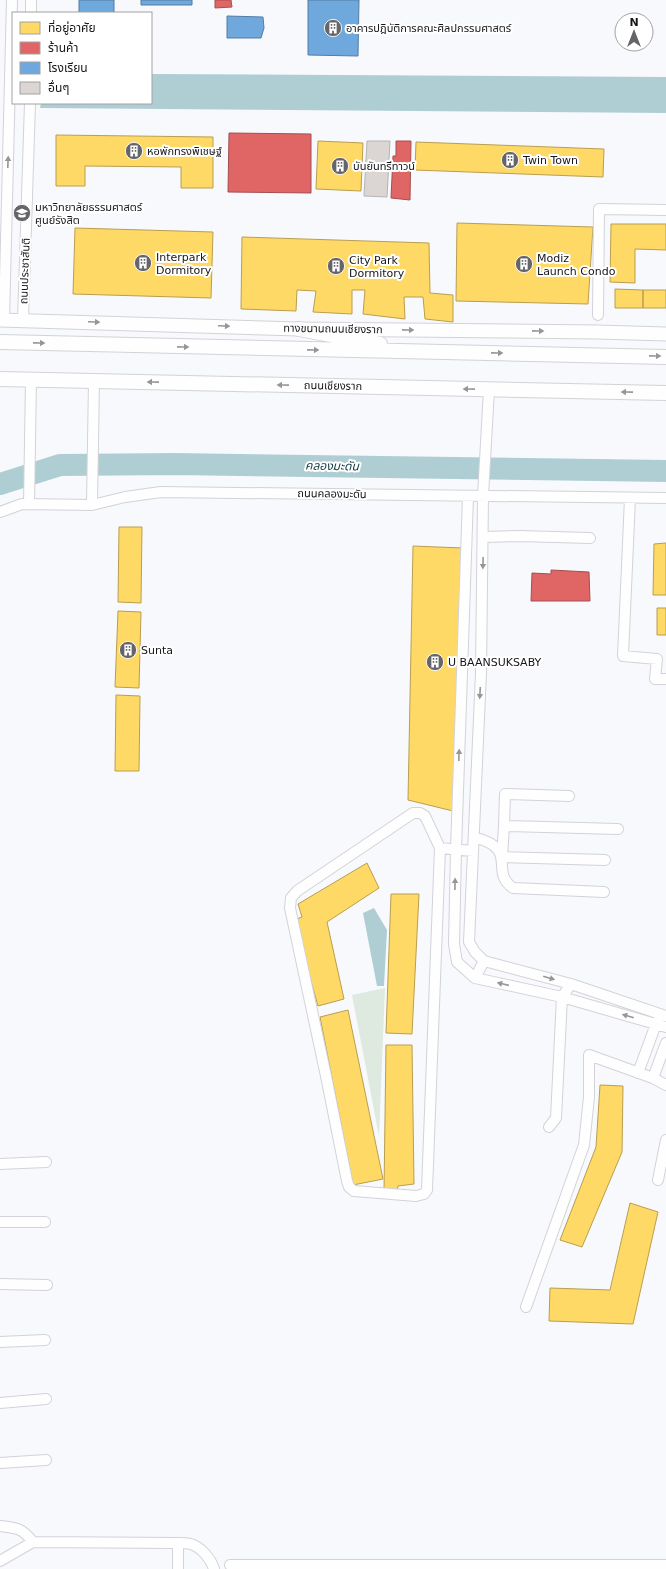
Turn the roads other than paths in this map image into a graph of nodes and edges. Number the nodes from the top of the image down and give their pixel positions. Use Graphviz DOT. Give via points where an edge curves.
graph roads {
  1 [pos="12,0"];
  2 [pos="31,0"];
  3 [pos="31,12"];
  4 [pos="30,104"];
  5 [pos="666,210"];
  6 [pos="598,315"];
  7 [pos="2,320"];
  8 [pos="23,320"];
  9 [pos="299,329"];
  10 [pos="666,334"];
  11 [pos="0,342"];
  12 [pos="444,352"];
  13 [pos="666,357"];
  14 [pos="0,379"];
  15 [pos="31,379"];
  16 [pos="94,380"];
  17 [pos="489,389"];
  18 [pos="666,393"];
  19 [pos="484,492"];
  20 [pos="468,496"];
  21 [pos="630,498"];
  22 [pos="666,498"];
  23 [pos="92,501"];
  24 [pos="29,504"];
  25 [pos="0,512"];
  26 [pos="484,537"];
  27 [pos="590,538"];
  28 [pos="666,680"];
  29 [pos="569,796"];
  30 [pos="504,826"];
  31 [pos="618,829"];
  32 [pos="474,838"];
  33 [pos="440,848"];
  34 [pos="456,850"];
  35 [pos="473,852"];
  36 [pos="502,857"];
  37 [pos="605,860"];
  38 [pos="604,892"];
  39 [pos="469,942"];
  40 [pos="454,944"];
  41 [pos="484,961"];
  42 [pos="475,978"];
  43 [pos="571,984"];
  44 [pos="562,998"];
  45 [pos="664,1016"];
  46 [pos="656,1024"];
  47 [pos="666,1027"];
  48 [pos="666,1043"];
  49 [pos="638,1073"];
  50 [pos="654,1078"];
  51 [pos="666,1085"];
  52 [pos="549,1127"];
  53 [pos="666,1140"];
  54 [pos="46,1162"];
  55 [pos="0,1164"];
  56 [pos="658,1180"];
  57 [pos="0,1222"];
  58 [pos="45,1222"];
  59 [pos="0,1284"];
  60 [pos="46,1285"];
  61 [pos="526,1307"];
  62 [pos="44,1340"];
  63 [pos="0,1342"];
  64 [pos="46,1399"];
  65 [pos="0,1403"];
  66 [pos="46,1460"];
  67 [pos="0,1463"];
  68 [pos="0,1526"];
  69 [pos="33,1542"];
  70 [pos="178,1543"];
  71 [pos="0,1561"];
  72 [pos="230,1565"];
  73 [pos="666,1565"];
  74 [pos="336,1567"];
  75 [pos="178,1569"];
  76 [pos="214,1569"];
  7 -- 1 [label="street, ถนนประชาสันติ, one-way"];
  2 -- 3 [label="street"];
  4 -- 8 [label="street, ถนนประชาสันติ"];
  5 -- 6 [label="street" via="599,209"];
  7 -- 8 [label="street, ทางขนานถนนเชียงราก"];
  8 -- 9 [label="street, ทางขนานถนนเชียงราก, one-way"];
  9 -- 10 [label="street, ทางขนานถนนเชียงราก, one-way"];
  9 -- 12 [label="main road" via="366,342"];
  11 -- 12 [label="main road, one-way"];
  12 -- 13 [label="main road, one-way"];
  14 -- 15 [label="main road, ถนนเชียงราก"];
  15 -- 16 [label="main road, ถนนเชียงราก"];
  15 -- 24 [label="street"];
  17 -- 16 [label="main road, ถนนเชียงราก, one-way"];
  16 -- 23 [label="street"];
  18 -- 17 [label="main road, ถนนเชียงราก, one-way"];
  17 -- 19 [label="street"];
  19 -- 20 [label="street, ถนนคลองมะดัน"];
  19 -- 21 [label="street, ถนนคลองมะดัน"];
  19 -- 26 [label="street"];
  20 -- 23 [label="street, ถนนคลองมะดัน" via="161,492"];
  34 -- 20 [label="street, one-way"];
  21 -- 22 [label="street, ถนนคลองมะดัน"];
  21 -- 28 [label="street" via="623,656 657,659 655,679"];
  23 -- 24 [label="street, ถนนคลองมะดัน"];
  24 -- 25 [label="street, ถนนคลองมะดัน"];
  26 -- 27 [label="street"];
  26 -- 32 [label="street, one-way"];
  29 -- 30 [label="street" via="505,794"];
  30 -- 31 [label="street"];
  30 -- 36 [label="street"];
  32 -- 35 [label="street"];
  32 -- 36 [label="street" via="494,845"];
  33 -- 33 [label="street" via="427,1190 424,1194 416,1196 354,1191 347,1181 290,908 291,898 297,891 413,812 425,816"];
  33 -- 34 [label="street"];
  34 -- 35 [label="street"];
  40 -- 34 [label="street, one-way"];
  35 -- 39 [label="street"];
  36 -- 37 [label="street"];
  36 -- 38 [label="street" via="504,878 513,888"];
  39 -- 40 [label="street"];
  39 -- 41 [label="street"];
  40 -- 42 [label="street" via="457,962"];
  41 -- 42 [label="street"];
  41 -- 43 [label="street, one-way"];
  44 -- 42 [label="street, one-way"];
  43 -- 44 [label="street"];
  43 -- 45 [label="street"];
  46 -- 44 [label="street, one-way"];
  44 -- 52 [label="street" via="556,1118"];
  45 -- 46 [label="street"];
  46 -- 47 [label="street"];
  46 -- 49 [label="street"];
  48 -- 50 [label="street"];
  49 -- 50 [label="street"];
  49 -- 61 [label="street" via="590,1055 584,1144"];
  50 -- 51 [label="street"];
  53 -- 56 [label="street"];
  54 -- 55 [label="street"];
  57 -- 58 [label="street"];
  59 -- 60 [label="street"];
  62 -- 63 [label="street"];
  64 -- 65 [label="street"];
  66 -- 67 [label="street"];
  68 -- 69 [label="street" via="18,1528"];
  69 -- 70 [label="street"];
  69 -- 71 [label="street"];
  70 -- 75 [label="street"];
  70 -- 76 [label="street" via="197,1547 211,1561"];
  72 -- 74 [label="street"];
  73 -- 74 [label="street"];
}
